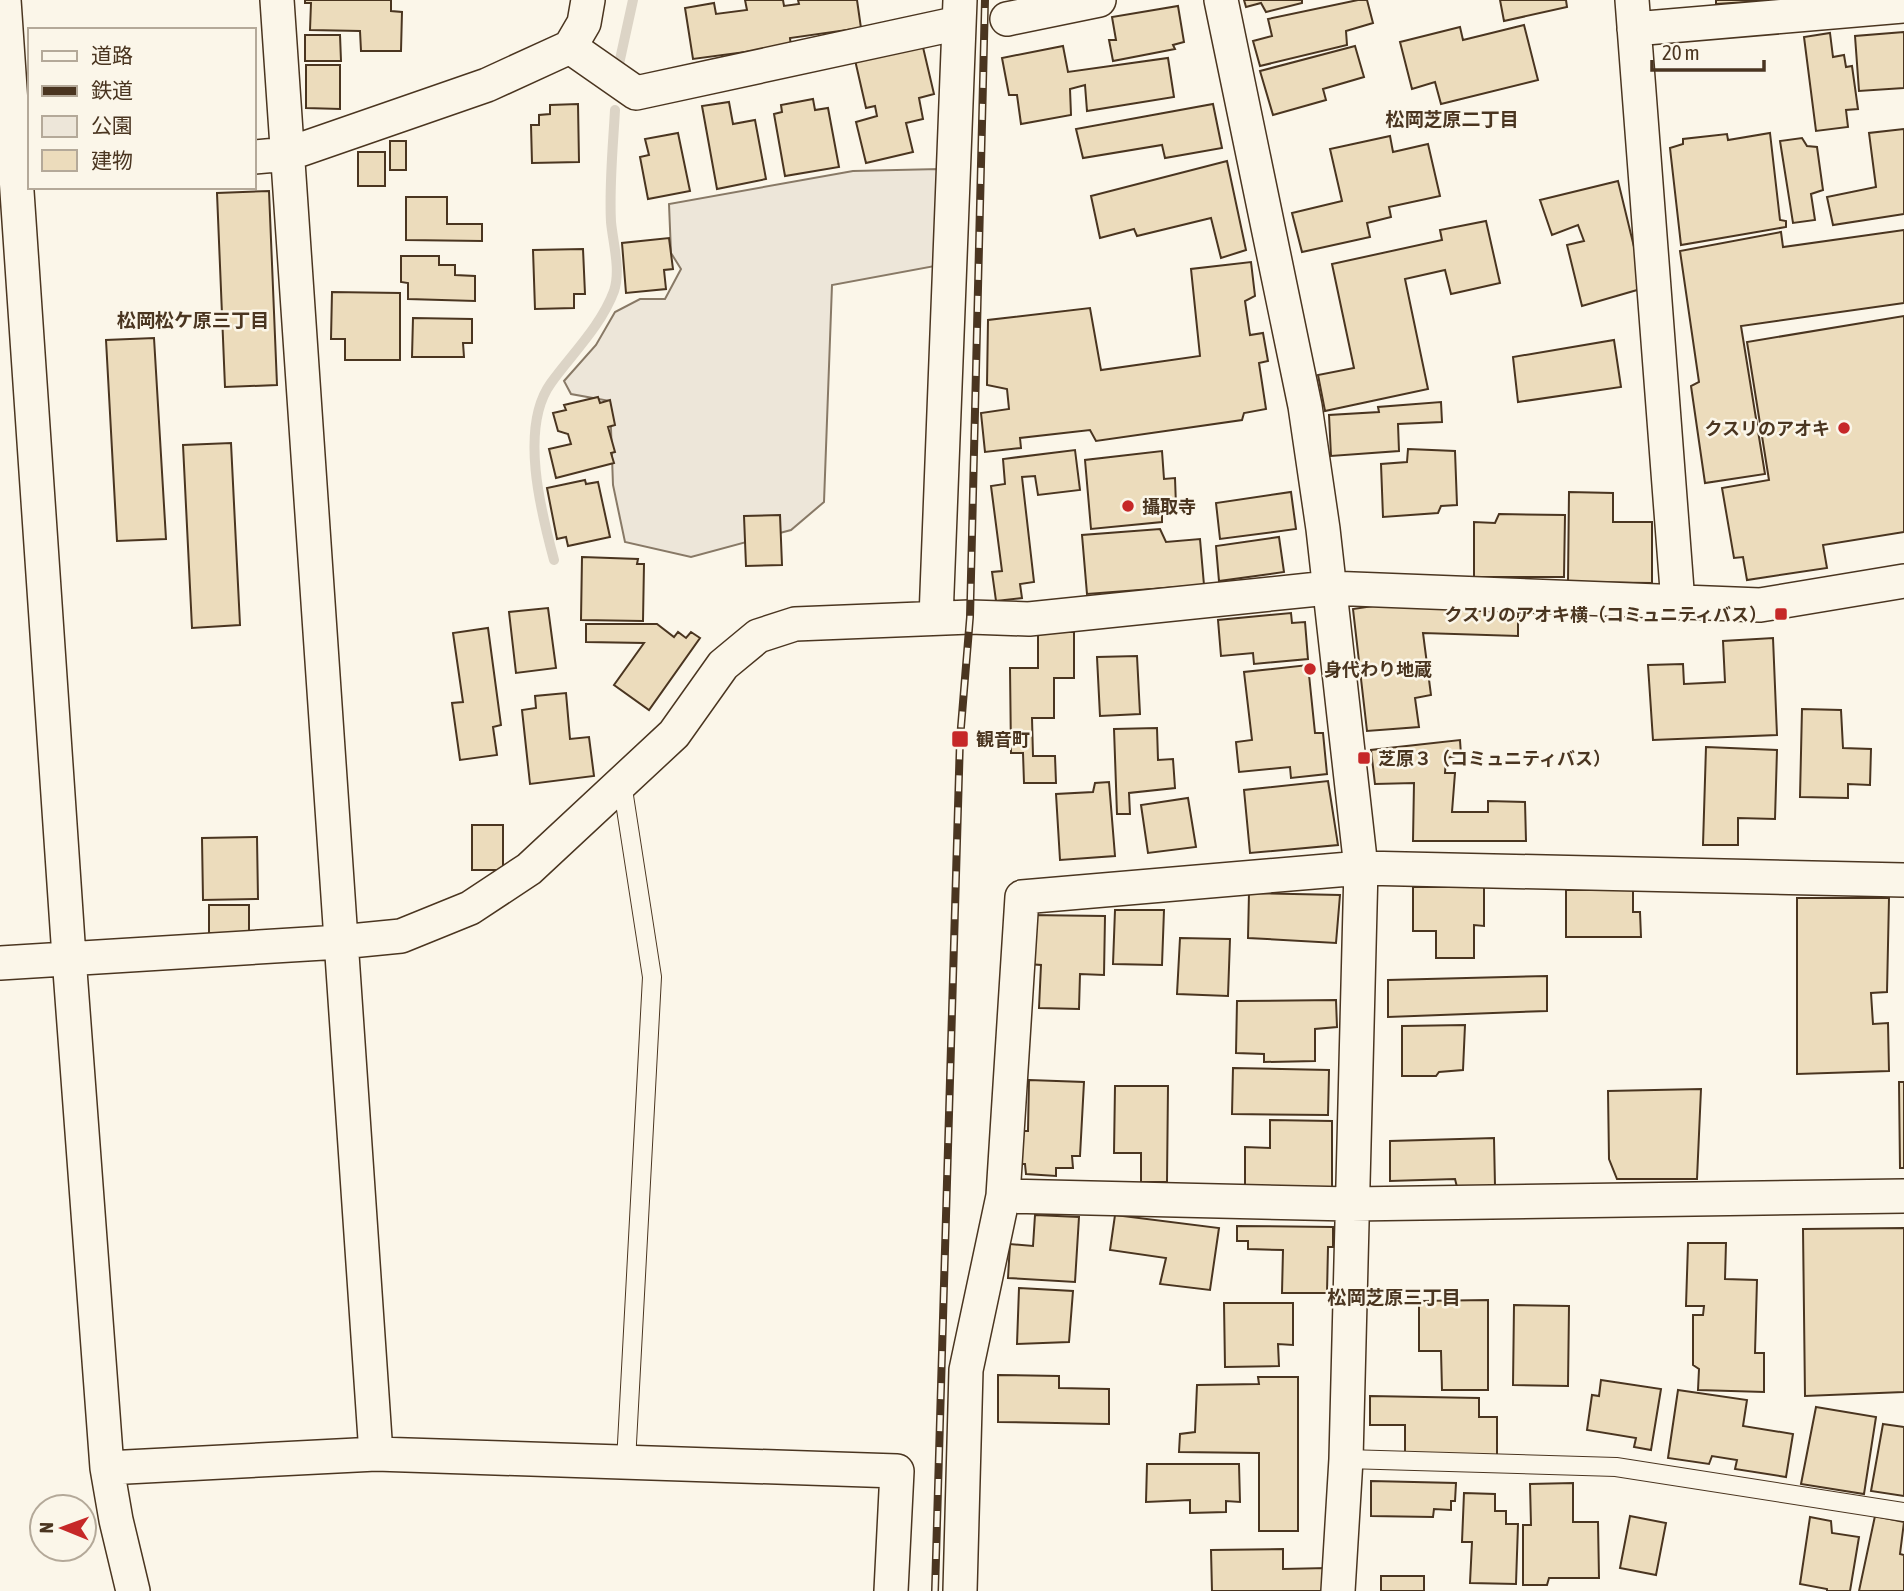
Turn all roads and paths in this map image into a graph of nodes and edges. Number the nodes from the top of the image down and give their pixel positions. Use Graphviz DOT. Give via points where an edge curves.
graph roads {
  1 [pos="4,0"];
  2 [pos="277,0"];
  3 [pos="588,0"];
  4 [pos="1099,0"];
  5 [pos="1221,0"];
  6 [pos="1904,6"];
  7 [pos="960,11"];
  8 [pos="1633,15"];
  9 [pos="1007,19"];
  10 [pos="570,47"];
  11 [pos="288,154"];
  12 [pos="256,157"];
  13 [pos="15,173"];
  14 [pos="1904,582"];
  15 [pos="1328,588"];
  16 [pos="1678,603"];
  17 [pos="936,618"];
  18 [pos="622,783"];
  19 [pos="1360,867"];
  20 [pos="1904,880"];
  21 [pos="340,942"];
  22 [pos="69,957"];
  23 [pos="0,962"];
  24 [pos="1003,1196"];
  25 [pos="1904,1196"];
  26 [pos="1351,1204"];
  27 [pos="376,1454"];
  28 [pos="1346,1459"];
  29 [pos="626,1462"];
  30 [pos="107,1468"];
  31 [pos="1904,1512"];
  32 [pos="133,1591"];
  33 [pos="891,1591"];
  34 [pos="960,1591"];
  35 [pos="1338,1591"];
  1 -- 13 [label="street"];
  2 -- 11 [label="street"];
  3 -- 10 [label="street" via="584,23"];
  4 -- 9 [label="street"];
  5 -- 15 [label="street" via="1305,406"];
  6 -- 8 [label="street"];
  7 -- 10 [label="street" via="636,93"];
  7 -- 17 [label="street"];
  8 -- 16 [label="street"];
  10 -- 11 [label="street" via="487,85"];
  11 -- 12 [label="street"];
  11 -- 21 [label="street"];
  13 -- 22 [label="street"];
  14 -- 16 [label="street" via="1760,605"];
  15 -- 16 [label="street"];
  15 -- 17 [label="street" via="1028,619"];
  15 -- 19 [label="street"];
  17 -- 18 [label="street" via="795,624 758,636 723,665 674,734"];
  18 -- 21 [label="street" via="529,869 470,908 401,936"];
  18 -- 29 [label="lane" via="652,977"];
  19 -- 20 [label="street"];
  19 -- 24 [label="street" via="1022,897"];
  19 -- 26 [label="street"];
  21 -- 22 [label="street"];
  21 -- 27 [label="street"];
  22 -- 23 [label="street"];
  22 -- 30 [label="street"];
  24 -- 26 [label="street"];
  24 -- 34 [label="street" via="966,1370"];
  25 -- 26 [label="street"];
  26 -- 28 [label="street"];
  27 -- 29 [label="street"];
  27 -- 30 [label="street"];
  28 -- 31 [label="lane" via="1616,1467"];
  28 -- 35 [label="street"];
  29 -- 33 [label="street" via="897,1471"];
  30 -- 32 [label="street"];
}
